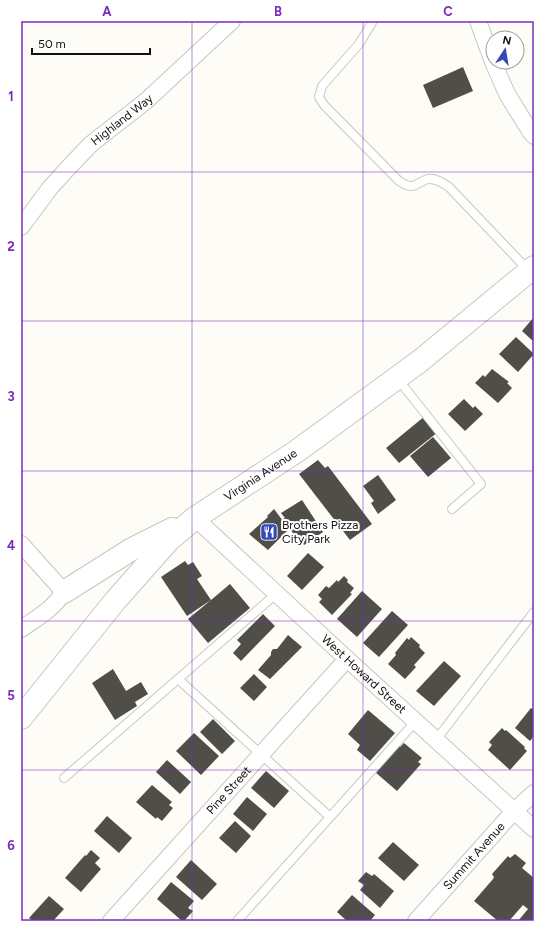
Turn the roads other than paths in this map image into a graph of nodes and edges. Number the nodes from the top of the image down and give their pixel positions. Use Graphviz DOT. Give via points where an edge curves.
graph roads {
  1 [pos="232,21"];
  2 [pos="373,21"];
  3 [pos="478,21"];
  4 [pos="534,136"];
  5 [pos="21,227"];
  6 [pos="533,271"];
  7 [pos="397,378"];
  8 [pos="452,509"];
  9 [pos="195,518"];
  10 [pos="21,544"];
  11 [pos="64,592"];
  12 [pos="276,594"];
  13 [pos="534,612"];
  14 [pos="21,629"];
  15 [pos="347,659"];
  16 [pos="178,679"];
  17 [pos="21,718"];
  18 [pos="416,721"];
  19 [pos="436,740"];
  20 [pos="261,754"];
  21 [pos="64,778"];
  22 [pos="534,793"];
  23 [pos="514,812"];
  24 [pos="330,817"];
  25 [pos="534,829"];
  26 [pos="111,921"];
  27 [pos="237,921"];
  28 [pos="416,921"];
  1 -- 5 [label="street, Highland Way" via="146,102 91,144 50,188"];
  2 -- 6 [label="lane" via="359,44 322,86 319,97 324,105 404,185 411,186 431,179 449,187"];
  3 -- 4 [label="street" via="507,94"];
  6 -- 7 [label="main road, Virginia Avenue"];
  7 -- 8 [label="lane" via="481,484"];
  7 -- 9 [label="main road, Virginia Avenue" via="297,450"];
  9 -- 11 [label="main road" via="132,549"];
  9 -- 12 [label="street, West Howard Street"];
  9 -- 17 [label="main road, Virginia Avenue" via="169,540 142,569"];
  10 -- 11 [label="street"];
  11 -- 14 [label="street" via="50,609"];
  12 -- 15 [label="street, West Howard Street"];
  12 -- 16 [label="lane"];
  13 -- 19 [label="lane"];
  15 -- 18 [label="street, West Howard Street"];
  15 -- 20 [label="street, Pine Street"];
  16 -- 20 [label="lane"];
  16 -- 21 [label="lane"];
  18 -- 19 [label="street, West Howard Street"];
  18 -- 24 [label="lane"];
  19 -- 23 [label="street, West Howard Street"];
  20 -- 24 [label="lane"];
  20 -- 26 [label="street, Pine Street"];
  22 -- 23 [label="street, Summit Avenue"];
  23 -- 25 [label="street, West Howard Street"];
  23 -- 28 [label="street, Summit Avenue"];
  24 -- 27 [label="lane"];
}
